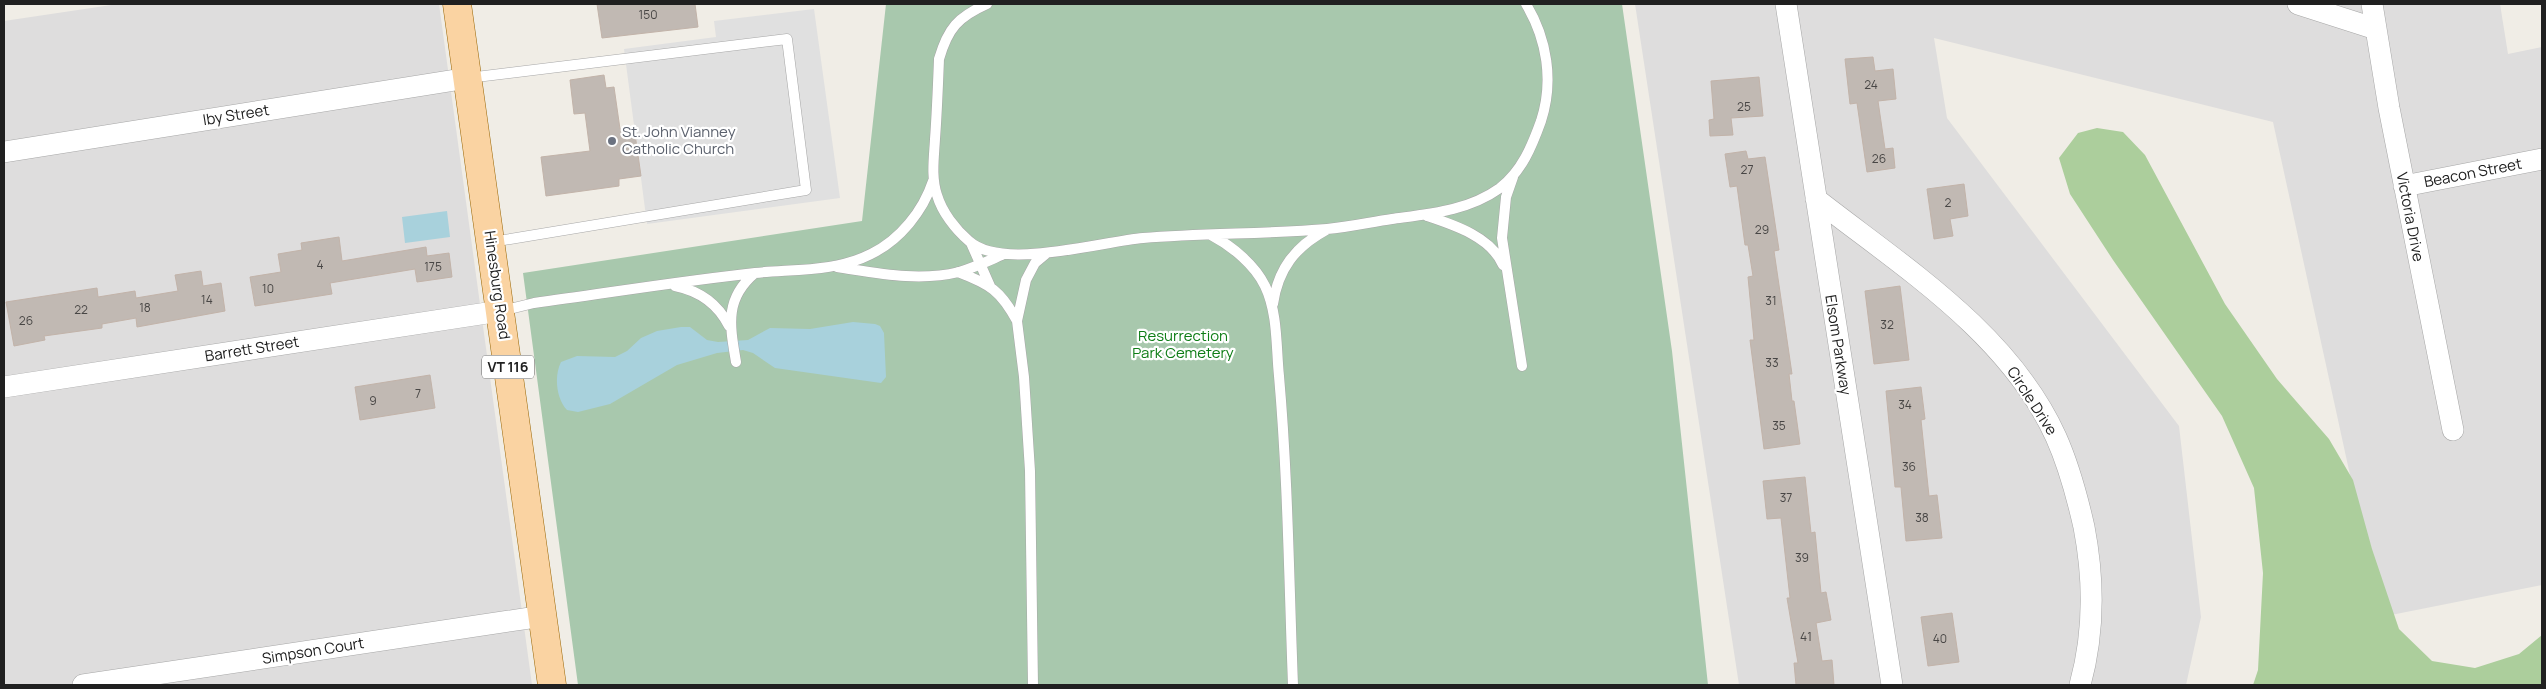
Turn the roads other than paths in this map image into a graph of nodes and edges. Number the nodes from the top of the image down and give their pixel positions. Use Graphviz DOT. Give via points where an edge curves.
graph roads {
  1 [pos="457,4"];
  2 [pos="986,4"];
  3 [pos="1526,4"];
  4 [pos="1786,4"];
  5 [pos="2298,4"];
  6 [pos="2372,4"];
  7 [pos="2376,29"];
  8 [pos="468,78"];
  9 [pos="4,152"];
  10 [pos="2542,159"];
  11 [pos="1514,174"];
  12 [pos="933,180"];
  13 [pos="2404,186"];
  14 [pos="1816,199"];
  15 [pos="1424,216"];
  16 [pos="1329,229"];
  17 [pos="1209,234"];
  18 [pos="491,242"];
  19 [pos="970,243"];
  20 [pos="1047,253"];
  21 [pos="1002,256"];
  22 [pos="980,264"];
  23 [pos="832,266"];
  24 [pos="958,272"];
  25 [pos="755,273"];
  26 [pos="1507,273"];
  27 [pos="668,284"];
  28 [pos="990,286"];
  29 [pos="1273,307"];
  30 [pos="500,311"];
  31 [pos="1017,321"];
  32 [pos="730,330"];
  33 [pos="736,362"];
  34 [pos="1522,366"];
  35 [pos="4,387"];
  36 [pos="2453,430"];
  37 [pos="543,616"];
  38 [pos="83,685"];
  39 [pos="552,685"];
  40 [pos="1033,685"];
  41 [pos="1293,685"];
  42 [pos="1892,685"];
  43 [pos="2080,685"];
  1 -- 8 [label="main road, Hinesburg Road / VT 116"];
  2 -- 12 [label="lane" via="965,14 951,28 943,44 939,59"];
  3 -- 11 [label="lane" via="1536,21 1548,57 1546,104 1531,150"];
  4 -- 14 [label="street, Elsom Parkway"];
  5 -- 7 [label="street"];
  6 -- 7 [label="street, Victoria Drive"];
  7 -- 13 [label="street, Victoria Drive"];
  8 -- 9 [label="street, Iby Street"];
  8 -- 18 [label="main road, Hinesburg Road / VT 116"];
  8 -- 18 [label="lane" via="787,39 806,190"];
  10 -- 13 [label="street, Beacon Street"];
  11 -- 15 [label="lane" via="1499,188 1474,202"];
  11 -- 26 [label="lane" via="1506,197 1502,238"];
  12 -- 19 [label="lane" via="943,211"];
  12 -- 23 [label="lane" via="918,214 886,244 857,260"];
  13 -- 36 [label="street, Victoria Drive"];
  14 -- 42 [label="street, Elsom Parkway"];
  14 -- 43 [label="street, Circle Drive" via="1959,312 2003,357 2042,411 2069,470 2088,555 2092,605"];
  15 -- 16 [label="lane"];
  15 -- 26 [label="lane" via="1457,226 1483,243 1501,259"];
  16 -- 17 [label="lane"];
  16 -- 29 [label="lane" via="1309,239 1295,253 1276,284"];
  17 -- 20 [label="lane" via="1126,240"];
  17 -- 29 [label="lane" via="1228,243 1253,269 1265,286"];
  18 -- 30 [label="main road, Hinesburg Road / VT 116"];
  19 -- 21 [label="lane"];
  19 -- 22 [label="lane"];
  20 -- 21 [label="lane"];
  20 -- 31 [label="lane" via="1035,263 1026,280"];
  21 -- 22 [label="lane"];
  22 -- 24 [label="lane"];
  22 -- 28 [label="lane"];
  23 -- 24 [label="lane" via="892,276"];
  23 -- 25 [label="lane"];
  24 -- 28 [label="lane"];
  25 -- 27 [label="lane"];
  25 -- 32 [label="lane" via="737,292"];
  26 -- 34 [label="lane"];
  27 -- 30 [label="lane" via="534,303"];
  27 -- 32 [label="lane" via="700,294 722,313"];
  28 -- 31 [label="lane" via="1006,301"];
  29 -- 41 [label="lane" via="1282,417"];
  30 -- 35 [label="street, Barrett Street"];
  30 -- 37 [label="main road, Hinesburg Road / VT 116"];
  31 -- 40 [label="lane" via="1030,470"];
  32 -- 33 [label="lane"];
  37 -- 38 [label="street, Simpson Court"];
  37 -- 39 [label="main road, Hinesburg Road / VT 116"];
}
